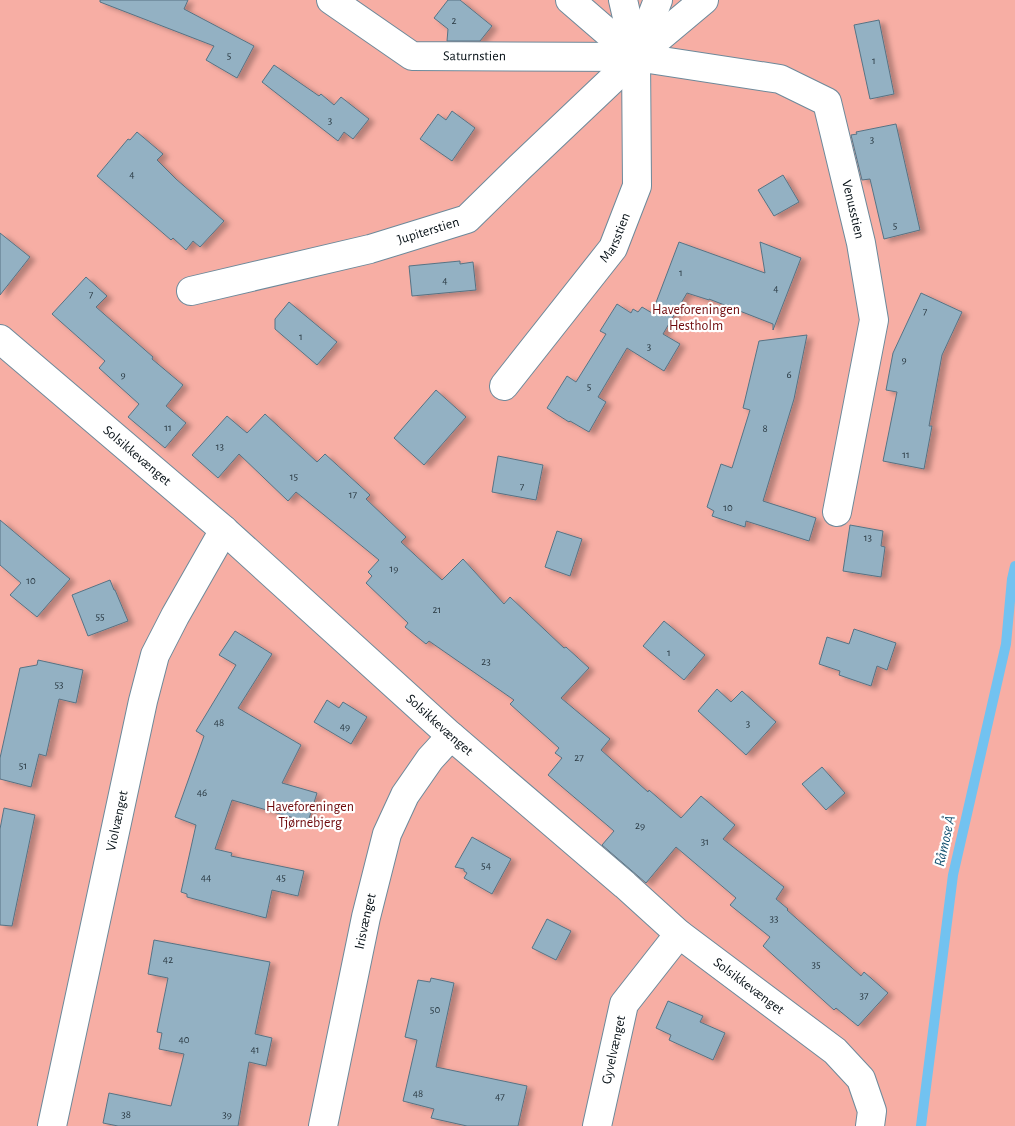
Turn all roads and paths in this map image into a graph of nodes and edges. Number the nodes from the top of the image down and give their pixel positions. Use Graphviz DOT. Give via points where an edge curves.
graph roads {
  1 [pos="331,0"];
  2 [pos="570,0"];
  3 [pos="623,0"];
  4 [pos="658,0"];
  5 [pos="704,0"];
  6 [pos="636,57"];
  7 [pos="190,291"];
  8 [pos="0,339"];
  9 [pos="504,386"];
  10 [pos="837,512"];
  11 [pos="224,530"];
  12 [pos="451,736"];
  13 [pos="679,934"];
  14 [pos="871,1118"];
  15 [pos="52,1126"];
  16 [pos="323,1126"];
  17 [pos="597,1126"];
  1 -- 6 [label="lane, Saturnstien" via="412,56"];
  2 -- 6 [label="lane"];
  3 -- 6 [label="lane"];
  4 -- 6 [label="lane"];
  5 -- 6 [label="lane, Jupiterstien"];
  6 -- 7 [label="lane, Jupiterstien" via="467,219 370,249"];
  6 -- 9 [label="lane, Marsstien" via="637,186 616,239"];
  6 -- 10 [label="lane, Venusstien" via="780,79 827,102 861,243 874,320"];
  8 -- 11 [label="lane, Solsikkevænget"];
  11 -- 12 [label="lane, Solsikkevænget"];
  11 -- 15 [label="lane, Violvænget" via="155,655"];
  12 -- 13 [label="lane, Solsikkevænget"];
  12 -- 16 [label="lane, Irisvænget" via="405,795 387,834 366,918"];
  13 -- 14 [label="lane, Solsikkevænget" via="834,1051 861,1079"];
  13 -- 17 [label="lane, Gyvelvænget" via="624,1004"];
}
